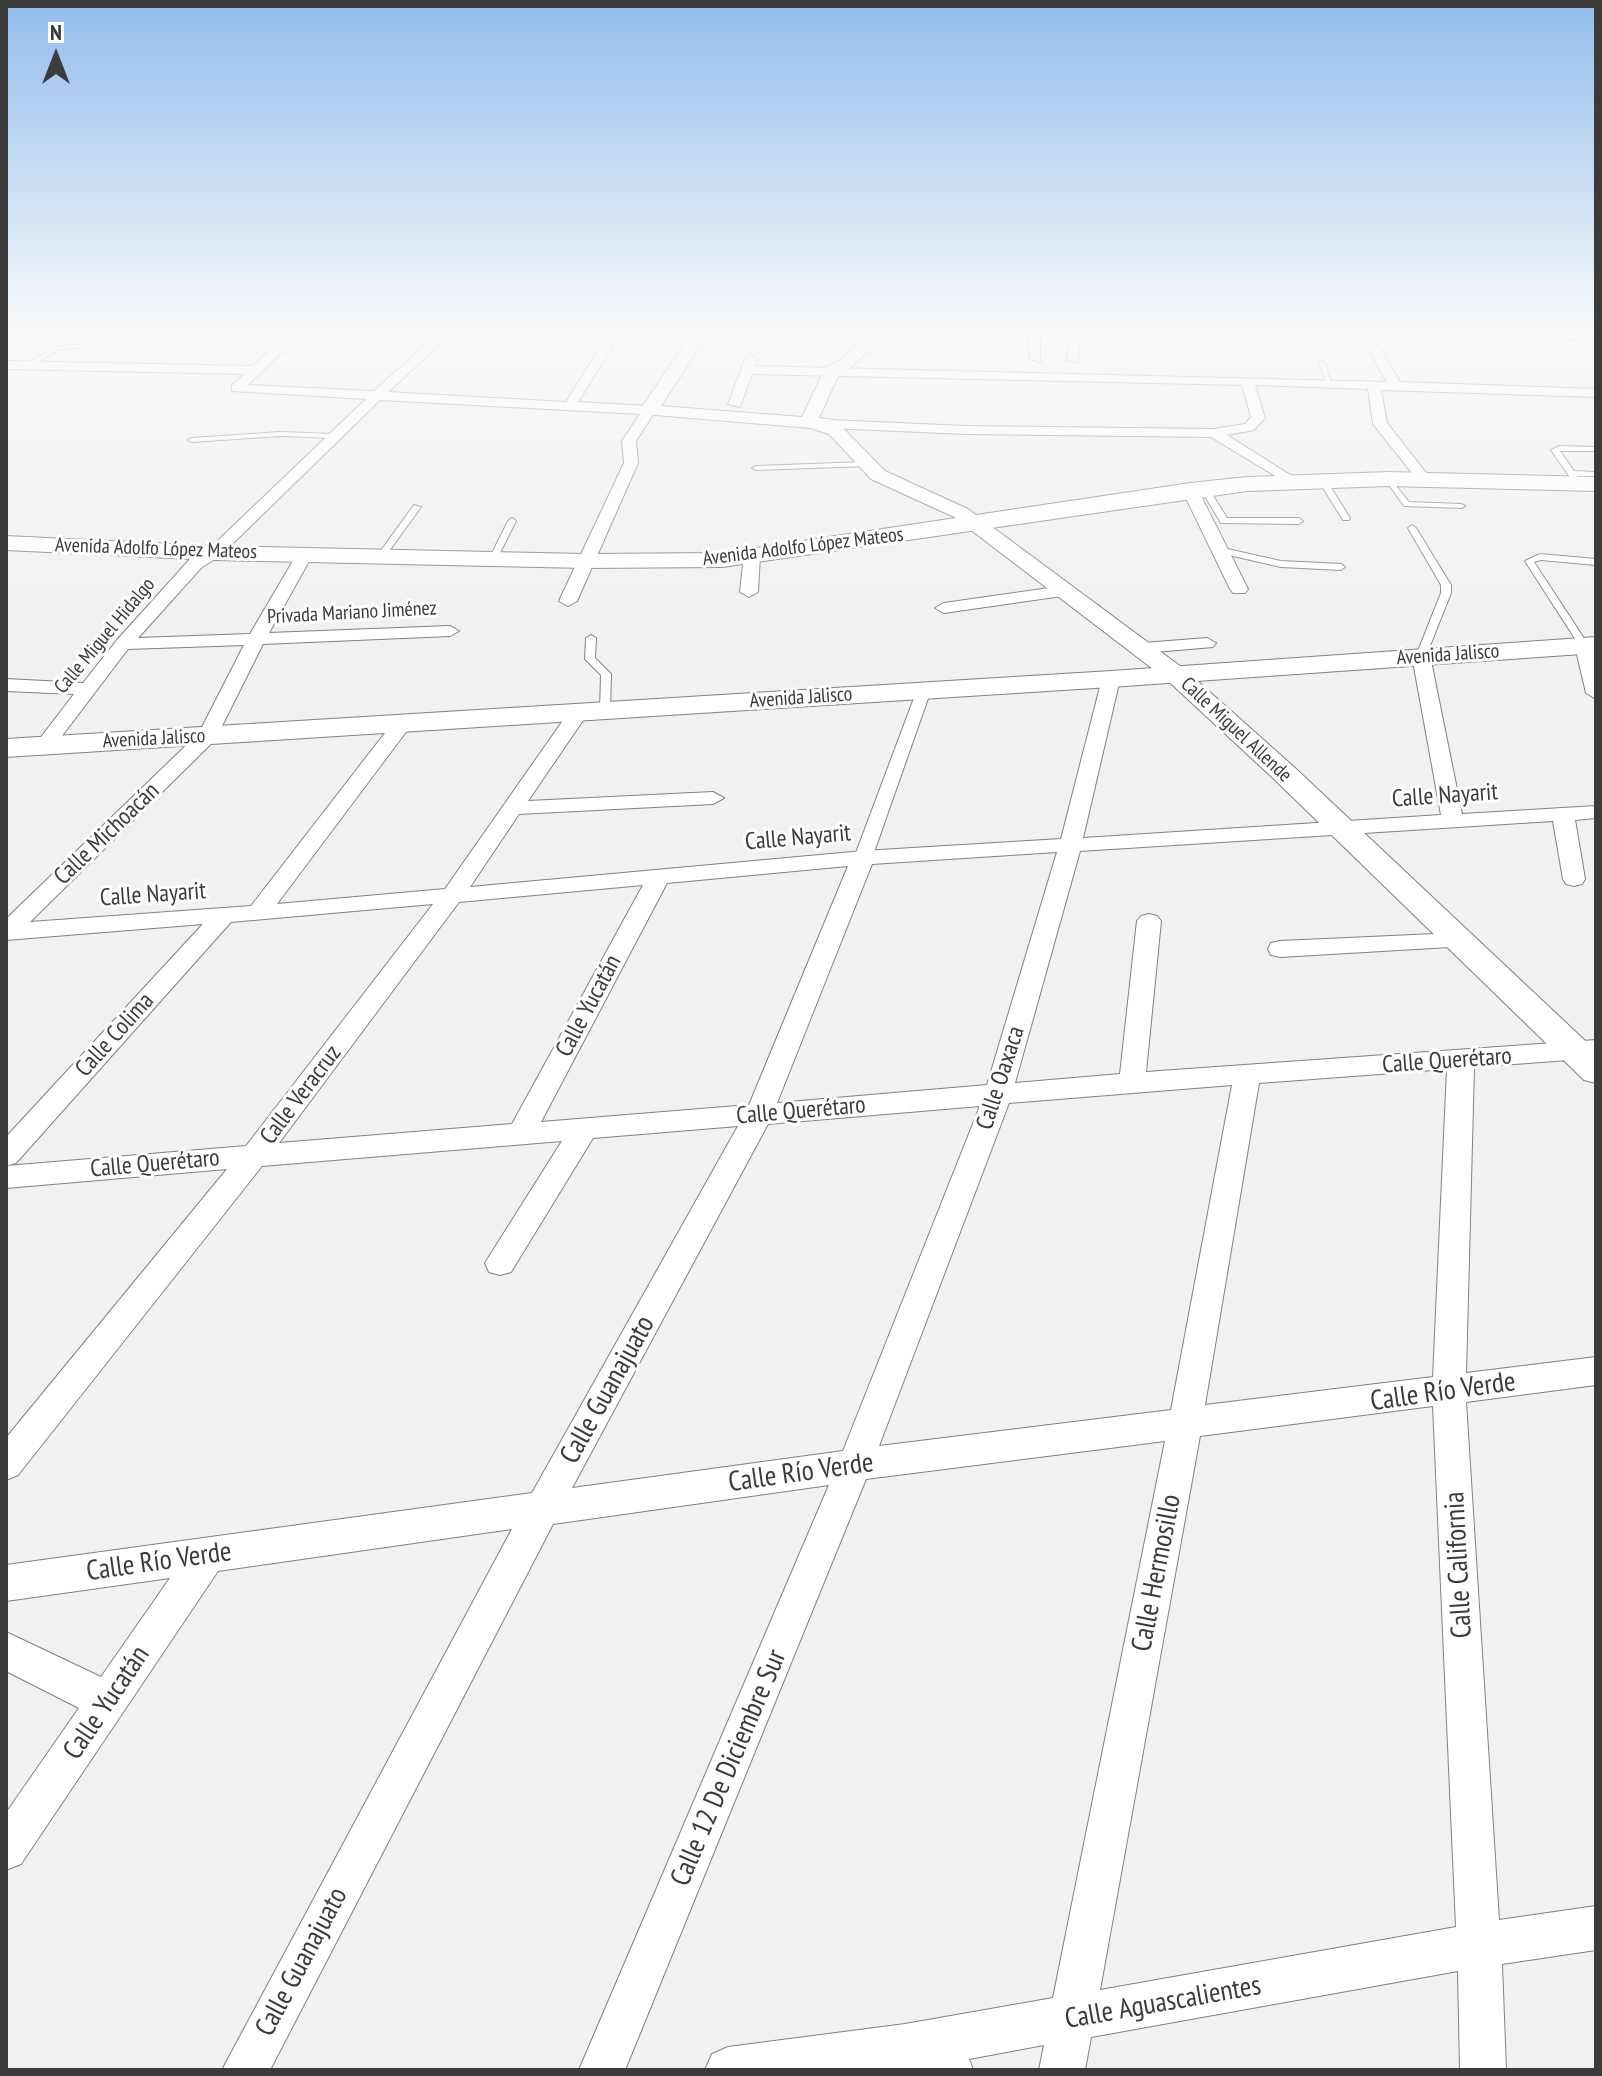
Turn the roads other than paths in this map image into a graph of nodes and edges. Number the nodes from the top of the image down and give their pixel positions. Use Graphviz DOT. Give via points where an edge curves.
graph roads {
  1 [pos="344,427"];
  2 [pos="638,427"];
  3 [pos="829,427"];
  4 [pos="1249,427"];
  5 [pos="1382,427"];
  6 [pos="836,429"];
  7 [pos="1214,433"];
  8 [pos="334,436"];
  9 [pos="192,440"];
  10 [pos="1596,449"];
  11 [pos="865,464"];
  12 [pos="756,468"];
  13 [pos="1389,479"];
  14 [pos="1424,479"];
  15 [pos="1586,479"];
  16 [pos="1322,480"];
  17 [pos="1290,481"];
  18 [pos="1197,489"];
  19 [pos="1461,506"];
  20 [pos="417,507"];
  21 [pos="1346,518"];
  22 [pos="512,521"];
  23 [pos="1299,521"];
  24 [pos="975,524"];
  25 [pos="1412,528"];
  26 [pos="6,543"];
  27 [pos="1223,551"];
  28 [pos="214,553"];
  29 [pos="305,554"];
  30 [pos="752,555"];
  31 [pos="381,556"];
  32 [pos="493,559"];
  33 [pos="585,561"];
  34 [pos="1596,562"];
  35 [pos="1341,567"];
  36 [pos="1239,589"];
  37 [pos="1063,591"];
  38 [pos="749,592"];
  39 [pos="568,601"];
  40 [pos="944,608"];
  41 [pos="450,631"];
  42 [pos="591,638"];
  43 [pos="256,639"];
  44 [pos="1207,643"];
  45 [pos="123,644"];
  46 [pos="1590,645"];
  47 [pos="1143,648"];
  48 [pos="1421,656"];
  49 [pos="1175,674"];
  50 [pos="1111,679"];
  51 [pos="6,685"];
  52 [pos="87,689"];
  53 [pos="924,690"];
  54 [pos="1596,693"];
  55 [pos="591,712"];
  56 [pos="402,724"];
  57 [pos="208,736"];
  58 [pos="45,745"];
  59 [pos="6,748"];
  60 [pos="713,798"];
  61 [pos="515,808"];
  62 [pos="1596,812"];
  63 [pos="1563,815"];
  64 [pos="1453,821"];
  65 [pos="1341,829"];
  66 [pos="1070,846"];
  67 [pos="863,858"];
  68 [pos="659,876"];
  69 [pos="1574,879"];
  70 [pos="454,893"];
  71 [pos="258,913"];
  72 [pos="224,916"];
  73 [pos="1149,921"];
  74 [pos="6,931"];
  75 [pos="1458,941"];
  76 [pos="1280,949"];
  77 [pos="1585,1050"];
  78 [pos="1461,1061"];
  79 [pos="1596,1071"];
  80 [pos="1247,1075"];
  81 [pos="1132,1083"];
  82 [pos="998,1095"];
  83 [pos="759,1114"];
  84 [pos="584,1130"];
  85 [pos="520,1136"];
  86 [pos="6,1155"];
  87 [pos="255,1155"];
  88 [pos="6,1177"];
  89 [pos="500,1263"];
  90 [pos="1596,1371"];
  91 [pos="1449,1391"];
  92 [pos="1185,1425"];
  93 [pos="6,1464"];
  94 [pos="855,1465"];
  95 [pos="542,1509"];
  96 [pos="207,1556"];
  97 [pos="6,1583"];
  98 [pos="6,1651"];
  99 [pos="108,1701"];
  100 [pos="6,1849"];
  101 [pos="1596,1928"];
  102 [pos="1479,1945"];
  103 [pos="1073,2019"];
  104 [pos="905,2047"];
  105 [pos="245,2070"];
  106 [pos="602,2070"];
  107 [pos="728,2070"];
  108 [pos="950,2070"];
  109 [pos="1062,2070"];
  110 [pos="1483,2070"];
  1 -- 8 [label="street, Calle Miguel Hidalgo"];
  2 -- 33 [label="street" via="629,441 631,463"];
  3 -- 6 [label="street, Calle Miguel Allende"];
  4 -- 7 [label="street"];
  5 -- 14 [label="street"];
  6 -- 7 [label="street"];
  6 -- 11 [label="street, Calle Miguel Allende"];
  7 -- 17 [label="street"];
  8 -- 9 [label="lane"];
  8 -- 28 [label="street, Calle Miguel Hidalgo"];
  10 -- 15 [label="lane" via="1556,449"];
  11 -- 12 [label="lane"];
  11 -- 24 [label="street, Calle Miguel Allende"];
  13 -- 14 [label="main road, Avenida Adolfo López Mateos"];
  13 -- 16 [label="main road, Avenida Adolfo López Mateos"];
  13 -- 19 [label="lane" via="1407,504"];
  14 -- 15 [label="main road, Avenida Adolfo López Mateos"];
  16 -- 17 [label="main road, Avenida Adolfo López Mateos"];
  16 -- 21 [label="lane"];
  17 -- 18 [label="main road, Avenida Adolfo López Mateos"];
  18 -- 23 [label="lane" via="1224,521"];
  18 -- 24 [label="main road, Avenida Adolfo López Mateos"];
  18 -- 27 [label="street"];
  20 -- 31 [label="lane"];
  22 -- 32 [label="lane"];
  24 -- 30 [label="main road, Avenida Adolfo López Mateos"];
  24 -- 37 [label="street, Calle Miguel Allende"];
  25 -- 48 [label="lane" via="1446,585"];
  26 -- 28 [label="main road, Avenida Adolfo López Mateos"];
  27 -- 35 [label="lane" via="1281,564"];
  27 -- 36 [label="street"];
  28 -- 29 [label="main road, Avenida Adolfo López Mateos"];
  28 -- 45 [label="street, Calle Miguel Hidalgo" via="196,563"];
  29 -- 31 [label="main road, Avenida Adolfo López Mateos"];
  29 -- 43 [label="street, Calle Michoacán"];
  30 -- 33 [label="main road, Avenida Adolfo López Mateos"];
  30 -- 38 [label="street"];
  31 -- 32 [label="main road, Avenida Adolfo López Mateos"];
  32 -- 33 [label="main road, Avenida Adolfo López Mateos"];
  33 -- 39 [label="street"];
  34 -- 46 [label="lane" via="1540,557 1529,561"];
  37 -- 40 [label="street"];
  37 -- 47 [label="street, Calle Miguel Allende"];
  41 -- 43 [label="street, Privada Mariano Jiménez"];
  42 -- 55 [label="lane" via="590,659 606,674"];
  43 -- 45 [label="street, Privada Mariano Jiménez"];
  43 -- 57 [label="street, Calle Michoacán"];
  44 -- 47 [label="street"];
  45 -- 52 [label="street, Calle Miguel Hidalgo"];
  46 -- 48 [label="main road, Avenida Jalisco"];
  46 -- 54 [label="street"];
  47 -- 49 [label="street, Calle Miguel Allende"];
  48 -- 49 [label="main road, Avenida Jalisco"];
  48 -- 64 [label="street"];
  49 -- 50 [label="main road, Avenida Jalisco"];
  49 -- 65 [label="street, Calle Miguel Allende"];
  50 -- 53 [label="main road, Avenida Jalisco"];
  50 -- 66 [label="street, Calle Oaxaca"];
  51 -- 52 [label="street"];
  52 -- 58 [label="street, Calle Miguel Hidalgo"];
  53 -- 55 [label="main road, Avenida Jalisco"];
  53 -- 67 [label="street, Calle Guanajuato"];
  55 -- 56 [label="main road, Avenida Jalisco"];
  55 -- 61 [label="street, Calle Veracruz"];
  56 -- 57 [label="main road, Avenida Jalisco"];
  56 -- 71 [label="street"];
  57 -- 58 [label="main road, Avenida Jalisco"];
  57 -- 74 [label="street, Calle Michoacán"];
  58 -- 59 [label="main road, Avenida Jalisco"];
  60 -- 61 [label="street"];
  61 -- 70 [label="street, Calle Veracruz"];
  62 -- 63 [label="street, Calle Nayarit"];
  63 -- 64 [label="street, Calle Nayarit"];
  63 -- 69 [label="street"];
  64 -- 65 [label="street, Calle Nayarit"];
  65 -- 66 [label="street, Calle Nayarit"];
  65 -- 75 [label="street, Calle Miguel Allende"];
  66 -- 67 [label="street, Calle Nayarit"];
  66 -- 82 [label="street, Calle Oaxaca"];
  67 -- 68 [label="street, Calle Nayarit"];
  67 -- 83 [label="street, Calle Guanajuato"];
  68 -- 70 [label="street, Calle Nayarit"];
  68 -- 85 [label="street, Calle Yucatán"];
  70 -- 71 [label="street, Calle Nayarit"];
  70 -- 87 [label="street, Calle Veracruz"];
  71 -- 72 [label="street, Calle Nayarit"];
  72 -- 74 [label="street, Calle Nayarit"];
  72 -- 86 [label="street, Calle Colima"];
  73 -- 81 [label="street"];
  75 -- 76 [label="street"];
  75 -- 77 [label="street, Calle Miguel Allende"];
  77 -- 78 [label="street, Calle Querétaro"];
  77 -- 79 [label="street, Calle Miguel Allende"];
  78 -- 80 [label="street, Calle Querétaro"];
  78 -- 91 [label="street, Calle California"];
  80 -- 81 [label="street, Calle Querétaro"];
  80 -- 92 [label="street, Calle Hermosillo"];
  81 -- 82 [label="street, Calle Querétaro"];
  82 -- 83 [label="street, Calle Querétaro"];
  82 -- 94 [label="street, Calle Oaxaca"];
  83 -- 84 [label="street, Calle Querétaro"];
  83 -- 95 [label="street, Calle Guanajuato"];
  84 -- 85 [label="street, Calle Querétaro"];
  84 -- 89 [label="street"];
  85 -- 87 [label="street, Calle Querétaro"];
  87 -- 88 [label="street, Calle Querétaro"];
  87 -- 93 [label="street, Calle Veracruz"];
  90 -- 91 [label="street, Calle Río Verde"];
  91 -- 92 [label="street, Calle Río Verde"];
  91 -- 102 [label="street, Calle California"];
  92 -- 94 [label="street, Calle Río Verde"];
  92 -- 103 [label="street, Calle Hermosillo"];
  94 -- 95 [label="street, Calle Río Verde"];
  94 -- 106 [label="street, Calle 12 De Diciembre Sur"];
  95 -- 96 [label="street, Calle Río Verde"];
  95 -- 105 [label="street, Calle Guanajuato"];
  96 -- 97 [label="street, Calle Río Verde"];
  96 -- 99 [label="street, Calle Yucatán"];
  98 -- 99 [label="street"];
  99 -- 100 [label="street, Calle Yucatán"];
  101 -- 102 [label="street, Calle Aguascalientes"];
  102 -- 103 [label="street, Calle Aguascalientes"];
  102 -- 110 [label="street, Calle California"];
  103 -- 104 [label="street, Calle Aguascalientes"];
  103 -- 109 [label="street, Calle Hermosillo"];
  104 -- 107 [label="street, Calle Aguascalientes"];
  104 -- 108 [label="street"];
}
